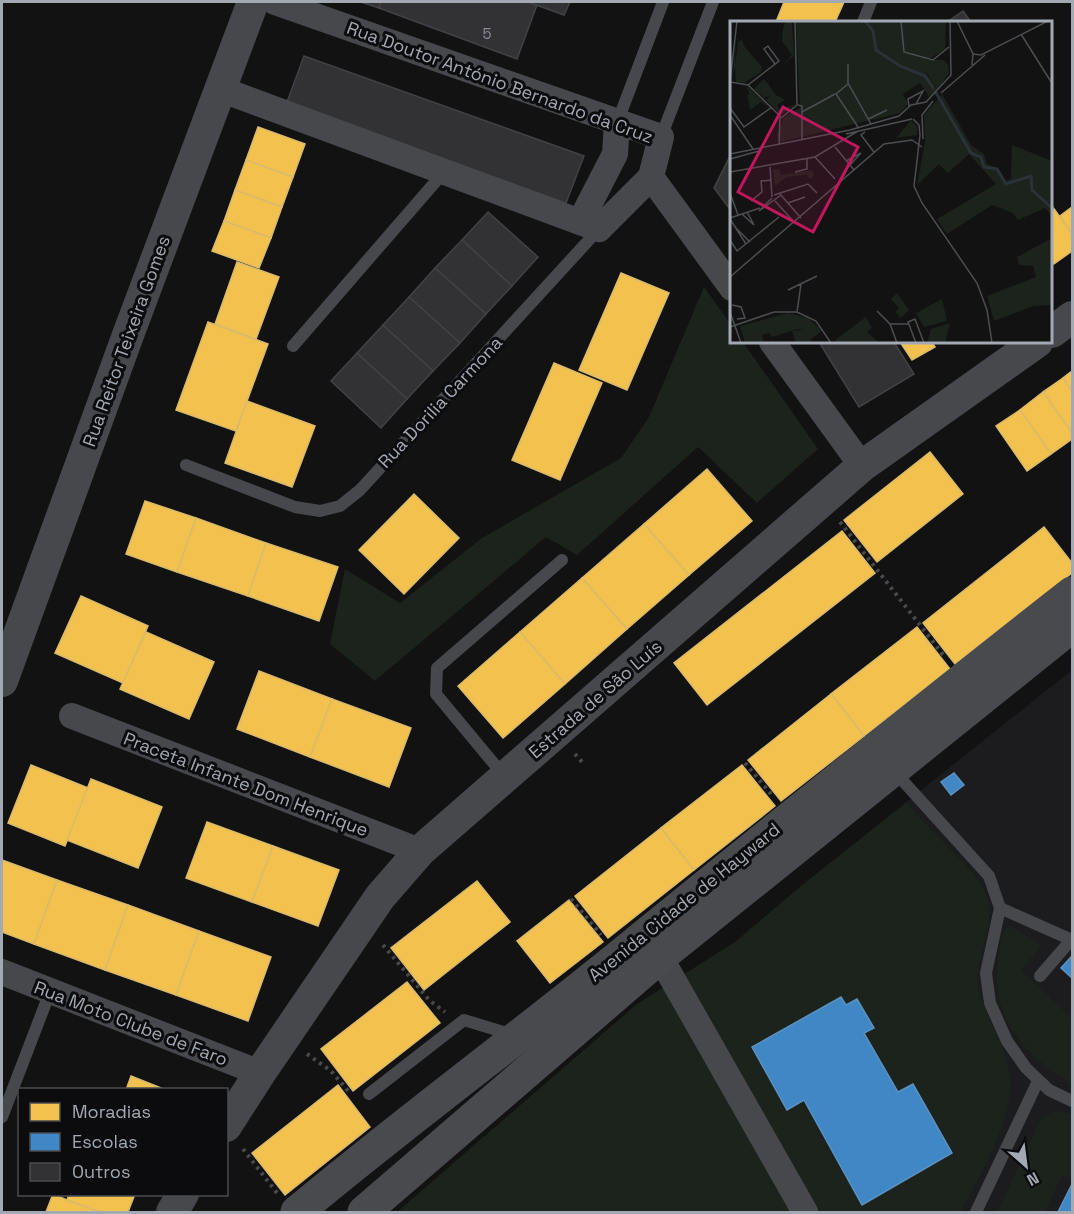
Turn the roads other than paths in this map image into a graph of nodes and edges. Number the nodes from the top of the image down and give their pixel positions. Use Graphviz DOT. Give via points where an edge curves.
graph roads {
  1 [pos="253,2"];
  2 [pos="275,2"];
  3 [pos="663,2"];
  4 [pos="712,2"];
  5 [pos="871,2"];
  6 [pos="863,21"];
  7 [pos="220,89"];
  8 [pos="617,123"];
  9 [pos="661,137"];
  10 [pos="444,172"];
  11 [pos="651,177"];
  12 [pos="590,225"];
  13 [pos="730,285"];
  14 [pos="1072,317"];
  15 [pos="1053,331"];
  16 [pos="773,344"];
  17 [pos="1034,344"];
  18 [pos="293,346"];
  19 [pos="186,465"];
  20 [pos="862,466"];
  21 [pos="562,560"];
  22 [pos="1072,592"];
  23 [pos="1072,626"];
  24 [pos="2,681"];
  25 [pos="72,716"];
  26 [pos="893,770"];
  27 [pos="505,777"];
  28 [pos="420,851"];
  29 [pos="1000,908"];
  30 [pos="1072,939"];
  31 [pos="660,957"];
  32 [pos="2,972"];
  33 [pos="1041,975"];
  34 [pos="50,992"];
  35 [pos="518,1036"];
  36 [pos="260,1073"];
  37 [pos="1038,1081"];
  38 [pos="369,1094"];
  39 [pos="1072,1101"];
  40 [pos="2,1117"];
  41 [pos="234,1137"];
  42 [pos="182,1196"];
  43 [pos="287,1203"];
  44 [pos="172,1212"];
  45 [pos="364,1212"];
  46 [pos="805,1212"];
  47 [pos="976,1212"];
  1 -- 7 [label="street, Rua Reitor Teixeira Gomes"];
  2 -- 8 [label="street, Rua Doutor António Bernardo da Cruz"];
  3 -- 8 [label="lane"];
  4 -- 9 [label="lane"];
  5 -- 6 [label="lane"];
  7 -- 10 [label="street"];
  7 -- 24 [label="street, Rua Reitor Teixeira Gomes"];
  8 -- 9 [label="street, Rua Doutor António Bernardo da Cruz"];
  8 -- 12 [label="street" via="615,154"];
  9 -- 11 [label="street, Rua Doutor António Bernardo da Cruz"];
  10 -- 12 [label="street"];
  10 -- 18 [label="lane"];
  11 -- 12 [label="street, Rua Dorilia Carmona"];
  11 -- 13 [label="street"];
  12 -- 19 [label="lane, Rua Dorilia Carmona" via="360,490 340,506 320,512 295,507"];
  14 -- 15 [label="street"];
  16 -- 20 [label="street"];
  17 -- 20 [label="street, Estrada de São Luís"];
  20 -- 27 [label="street, Estrada de São Luís"];
  21 -- 27 [label="lane" via="437,668 436,694"];
  22 -- 35 [label="main road, Avenida Cidade de Hayward"];
  23 -- 26 [label="main road, Avenida Cidade de Hayward"];
  25 -- 28 [label="street, Praceta Infante Dom Henrique"];
  26 -- 29 [label="lane" via="989,876"];
  26 -- 31 [label="main road, Avenida Cidade de Hayward"];
  27 -- 28 [label="street, Estrada de São Luís"];
  28 -- 36 [label="street, Estrada de São Luís" via="380,897"];
  29 -- 30 [label="lane"];
  29 -- 37 [label="lane" via="986,973 990,1003 1015,1054"];
  30 -- 33 [label="lane"];
  31 -- 45 [label="main road, Avenida Cidade de Hayward"];
  31 -- 46 [label="street"];
  32 -- 34 [label="street, Rua Moto Clube de Faro"];
  34 -- 36 [label="street, Rua Moto Clube de Faro"];
  34 -- 40 [label="lane"];
  35 -- 38 [label="lane" via="464,1020"];
  35 -- 43 [label="main road, Avenida Cidade de Hayward" via="373,1148"];
  36 -- 41 [label="street, Estrada de São Luís"];
  37 -- 39 [label="lane"];
  37 -- 47 [label="lane"];
  42 -- 44 [label="street"];
}
